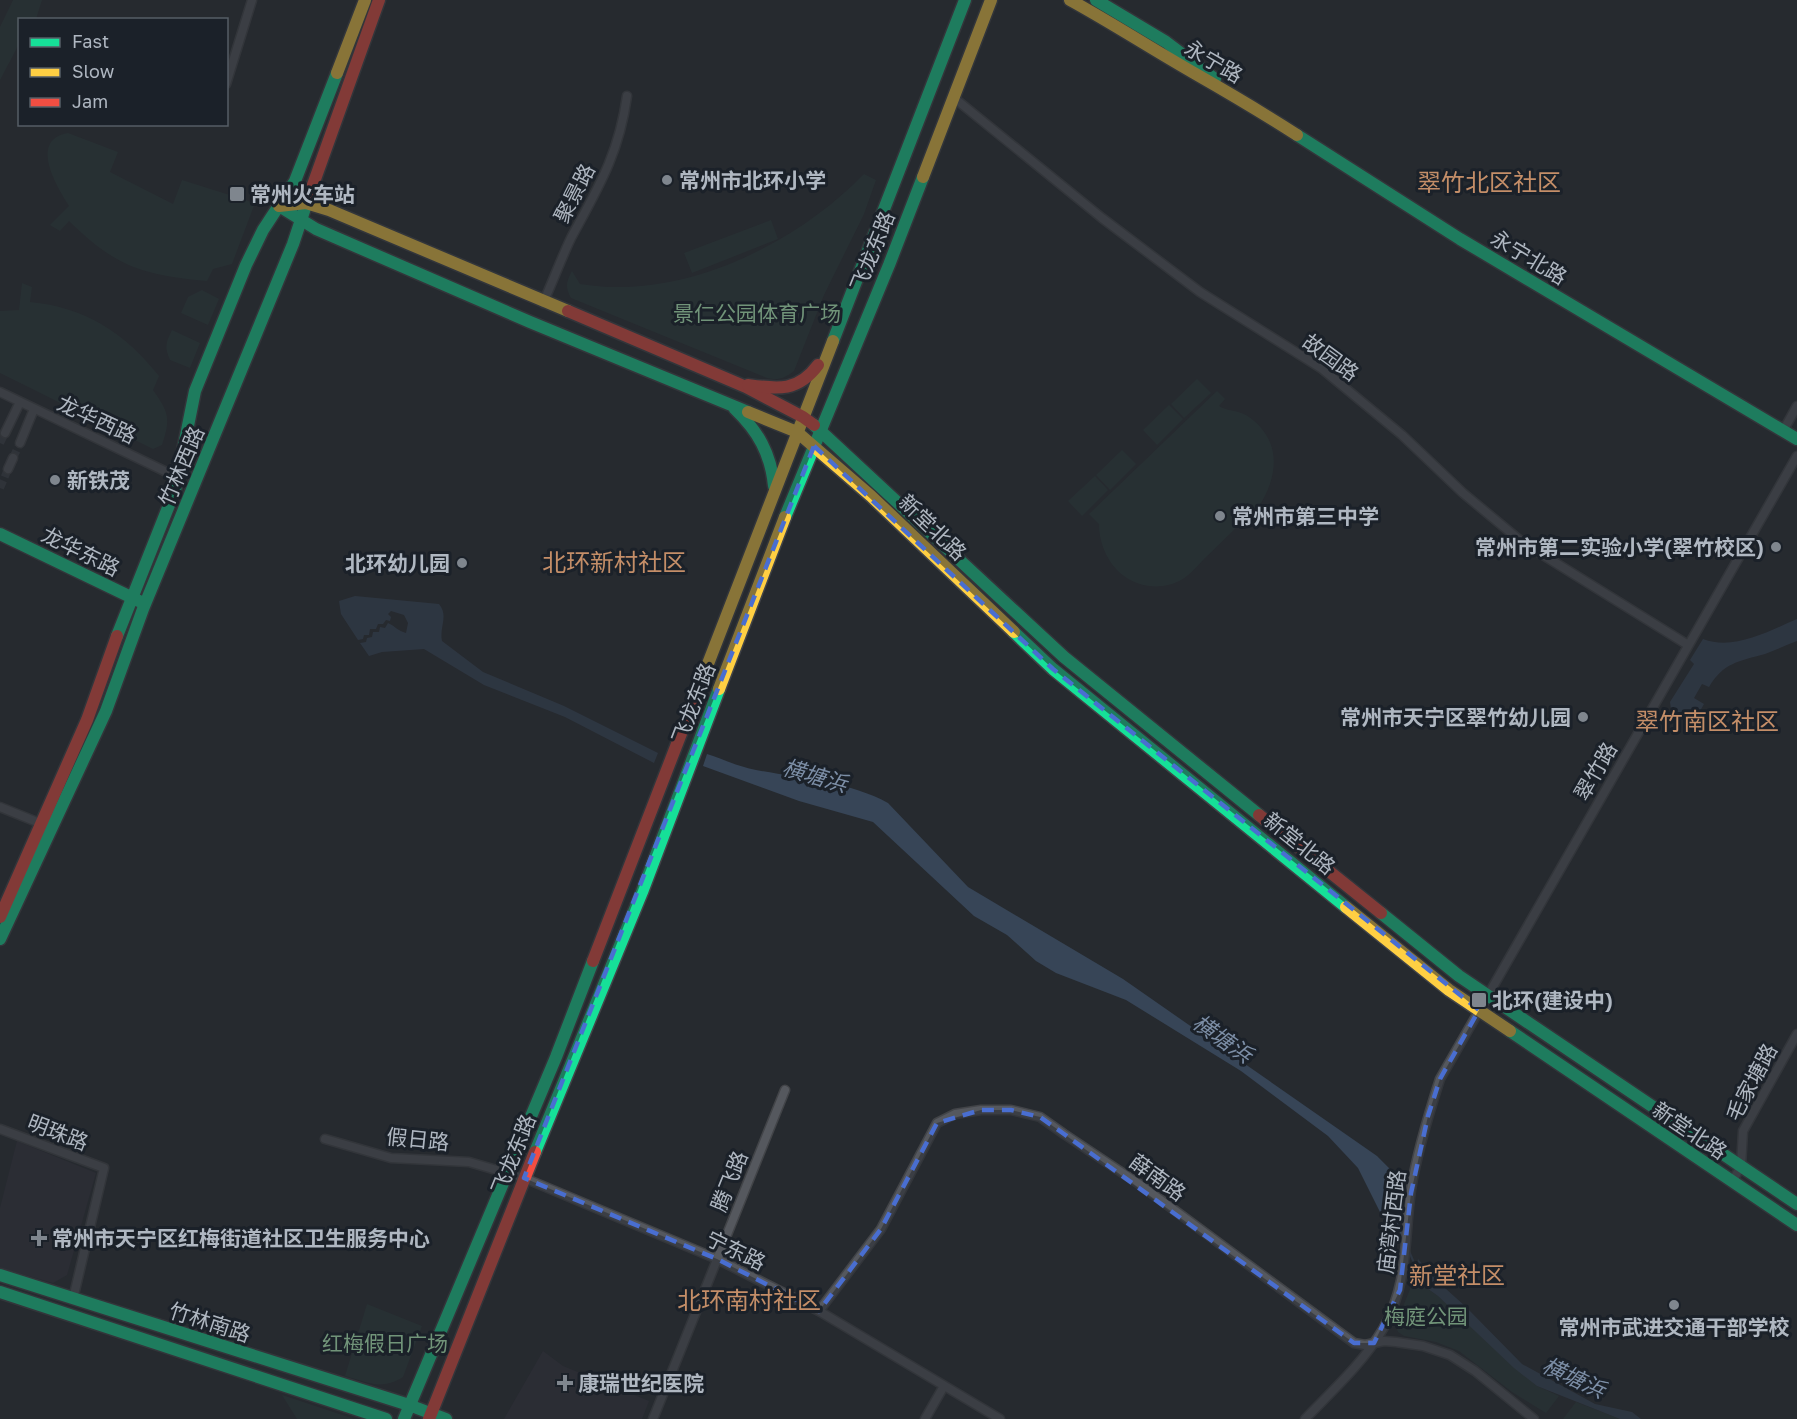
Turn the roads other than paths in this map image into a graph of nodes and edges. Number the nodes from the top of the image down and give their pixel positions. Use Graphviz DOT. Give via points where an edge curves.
graph roads {
  1 [pos="247,0"];
  2 [pos="252,0"];
  3 [pos="365,0"];
  4 [pos="378,0"];
  5 [pos="965,0"];
  6 [pos="991,0"];
  7 [pos="1070,0"];
  8 [pos="1096,0"];
  9 [pos="236,46"];
  10 [pos="228,64"];
  11 [pos="228,76"];
  12 [pos="627,96"];
  13 [pos="953,97"];
  14 [pos="1245,101"];
  15 [pos="306,203"];
  16 [pos="279,206"];
  17 [pos="297,219"];
  18 [pos="543,303"];
  19 [pos="829,348"];
  20 [pos="737,383"];
  21 [pos="0,392"];
  22 [pos="20,402"];
  23 [pos="729,404"];
  24 [pos="1797,406"];
  25 [pos="34,409"];
  26 [pos="802,417"];
  27 [pos="821,431"];
  28 [pos="1783,431"];
  29 [pos="797,432"];
  30 [pos="5,433"];
  31 [pos="1797,439"];
  32 [pos="20,443"];
  33 [pos="814,446"];
  34 [pos="1797,456"];
  35 [pos="13,458"];
  36 [pos="8,469"];
  37 [pos="178,478"];
  38 [pos="774,491"];
  39 [pos="0,534"];
  40 [pos="0,543"];
  41 [pos="131,600"];
  42 [pos="144,607"];
  43 [pos="1688,645"];
  44 [pos="0,807"];
  45 [pos="42,824"];
  46 [pos="0,917"];
  47 [pos="0,939"];
  48 [pos="1488,995"];
  49 [pos="1479,1010"];
  50 [pos="1797,1034"];
  51 [pos="785,1090"];
  52 [pos="0,1129"];
  53 [pos="325,1139"];
  54 [pos="1741,1166"];
  55 [pos="507,1172"];
  56 [pos="524,1178"];
  57 [pos="1732,1182"];
  58 [pos="1797,1204"];
  59 [pos="1797,1226"];
  60 [pos="717,1259"];
  61 [pos="0,1275"];
  62 [pos="0,1292"];
  63 [pos="73,1299"];
  64 [pos="819,1311"];
  65 [pos="1374,1343"];
  66 [pos="944,1386"];
  67 [pos="409,1406"];
  68 [pos="430,1417"];
  69 [pos="386,1419"];
  70 [pos="404,1419"];
  71 [pos="446,1419"];
  72 [pos="653,1419"];
  73 [pos="925,1419"];
  74 [pos="1000,1419"];
  75 [pos="1305,1419"];
  76 [pos="1534,1419"];
  1 -- 9 [label="street"];
  2 -- 9 [label="street"];
  3 -- 16 [label="main road, 竹林西路" via="295,181"];
  4 -- 15 [label="main road, 竹林西路"];
  5 -- 19 [label="main road, 飞龙东路"];
  6 -- 13 [label="main road, 飞龙东路"];
  7 -- 14 [label="main road, 永宁路"];
  8 -- 14 [label="main road, 永宁路" via="1166,42"];
  9 -- 10 [label="street"];
  9 -- 11 [label="street"];
  12 -- 18 [label="street, 聚景路" via="615,149"];
  13 -- 27 [label="main road, 飞龙东路"];
  13 -- 43 [label="street, 故园路" via="1200,292 1320,368 1522,542"];
  14 -- 28 [label="main road, 永宁北路" via="1460,239"];
  15 -- 16 [label="main road"];
  15 -- 17 [label="main road, 竹林西路"];
  15 -- 18 [label="main road"];
  16 -- 17 [label="main road, 新堂北路"];
  16 -- 37 [label="main road, 竹林西路" via="250,256 195,391"];
  17 -- 23 [label="main road, 新堂北路"];
  17 -- 42 [label="main road, 竹林西路" via="255,340"];
  18 -- 20 [label="main road"];
  19 -- 20 [label="main road" via="812,376 798,385 776,388"];
  19 -- 26 [label="main road, 飞龙东路"];
  20 -- 26 [label="main road, 新堂北路"];
  21 -- 22 [label="street, 龙华西路"];
  22 -- 25 [label="street, 龙华西路"];
  22 -- 30 [label="street"];
  23 -- 29 [label="main road, 新堂北路"];
  23 -- 38 [label="main road" via="752,425 767,450"];
  24 -- 28 [label="street"];
  25 -- 32 [label="street"];
  25 -- 37 [label="street, 龙华西路"];
  26 -- 27 [label="main road, 新堂北路"];
  26 -- 29 [label="main road, 飞龙东路"];
  27 -- 33 [label="main road, 飞龙东路"];
  27 -- 48 [label="main road, 新堂北路" via="1064,657 1459,976"];
  28 -- 31 [label="main road, 永宁北路"];
  29 -- 33 [label="main road, 新堂北路"];
  29 -- 38 [label="main road, 飞龙东路"];
  33 -- 49 [label="main road, 新堂北路" via="1053,669 1449,990"];
  33 -- 56 [label="main road, 飞龙东路" via="642,892"];
  34 -- 43 [label="street, 翠竹路"];
  35 -- 36 [label="street"];
  37 -- 41 [label="main road, 竹林西路"];
  38 -- 55 [label="main road, 飞龙东路" via="556,1057"];
  39 -- 41 [label="main road, 龙华东路"];
  40 -- 41 [label="main road, 龙华东路"];
  41 -- 42 [label="main road, 龙华东路"];
  41 -- 45 [label="main road, 竹林西路" via="87,720"];
  42 -- 47 [label="main road, 竹林西路" via="106,711"];
  43 -- 48 [label="street, 翠竹路"];
  44 -- 45 [label="street"];
  45 -- 46 [label="main road, 竹林西路"];
  48 -- 49 [label="street, 翠竹路"];
  48 -- 54 [label="main road, 新堂北路"];
  49 -- 57 [label="main road, 新堂北路"];
  49 -- 65 [label="street, 庙湾村西路" via="1440,1079 1428,1116 1417,1153 1400,1290"];
  50 -- 54 [label="street, 毛家塘路" via="1743,1131"];
  51 -- 60 [label="street, 腾飞路"];
  52 -- 63 [label="street, 明珠路" via="104,1168"];
  53 -- 55 [label="street, 假日路" via="391,1158 469,1162"];
  54 -- 57 [label="street, 毛家塘路"];
  54 -- 58 [label="main road, 新堂北路"];
  55 -- 56 [label="street, 宁东路"];
  55 -- 67 [label="main road, 飞龙东路"];
  56 -- 60 [label="street, 宁东路"];
  56 -- 68 [label="main road, 飞龙东路"];
  57 -- 59 [label="main road, 新堂北路"];
  60 -- 64 [label="street, 宁东路"];
  60 -- 72 [label="street, 腾飞路"];
  61 -- 63 [label="main road, 竹林南路"];
  62 -- 69 [label="main road, 竹林南路"];
  63 -- 67 [label="main road, 竹林南路"];
  64 -- 65 [label="street, 薛南路" via="881,1229 937,1123 955,1114 1011,1110 1040,1117 1354,1343"];
  64 -- 66 [label="street, 宁东路"];
  65 -- 75 [label="street, 庙湾村西路"];
  65 -- 76 [label="street, 薛南路" via="1423,1346 1450,1355"];
  66 -- 73 [label="street"];
  66 -- 74 [label="street, 宁东路"];
  67 -- 68 [label="main road, 竹林南路"];
  67 -- 70 [label="main road, 飞龙东路"];
  68 -- 71 [label="main road, 竹林南路"];
}
